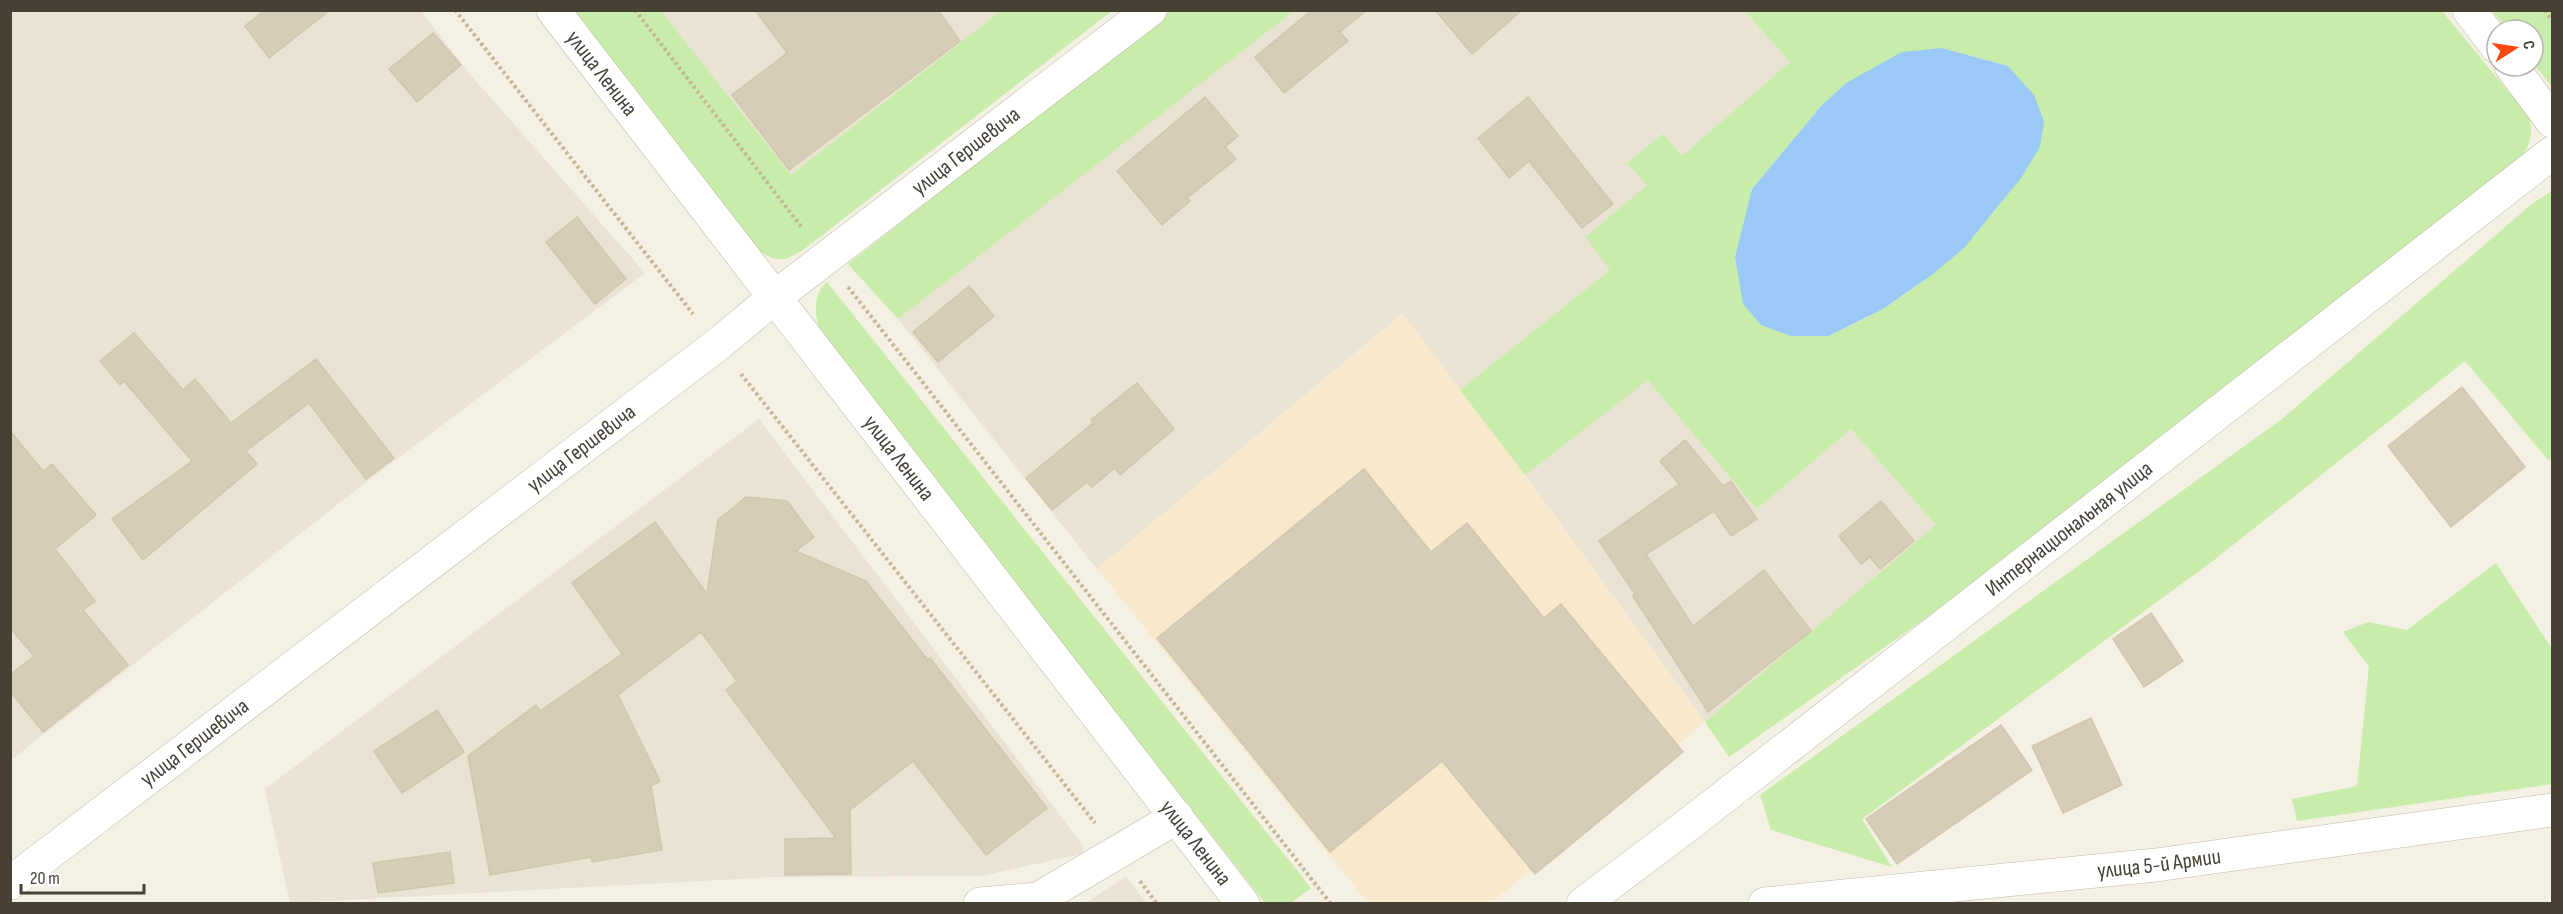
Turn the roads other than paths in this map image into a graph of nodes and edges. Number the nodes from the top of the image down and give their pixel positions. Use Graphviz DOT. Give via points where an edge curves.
graph roads {
  1 [pos="554,10"];
  2 [pos="1150,10"];
  3 [pos="2469,10"];
  4 [pos="2485,31"];
  5 [pos="2520,78"];
  6 [pos="2553,121"];
  7 [pos="2553,153"];
  8 [pos="775,297"];
  9 [pos="2553,810"];
  10 [pos="1177,818"];
  11 [pos="10,883"];
  12 [pos="980,903"];
  13 [pos="1243,903"];
  14 [pos="1583,903"];
  15 [pos="1765,903"];
  1 -- 8 [label="street, улица Ленина"];
  2 -- 8 [label="street, улица Гершевича"];
  3 -- 4 [label="street"];
  5 -- 6 [label="street"];
  7 -- 14 [label="street, Интернациональная улица"];
  8 -- 10 [label="street, улица Ленина"];
  8 -- 11 [label="street, улица Гершевича"];
  9 -- 15 [label="street, улица 5-й Армии" via="2156,865"];
  10 -- 12 [label="street" via="1038,899"];
  10 -- 13 [label="street, улица Ленина"];
}
